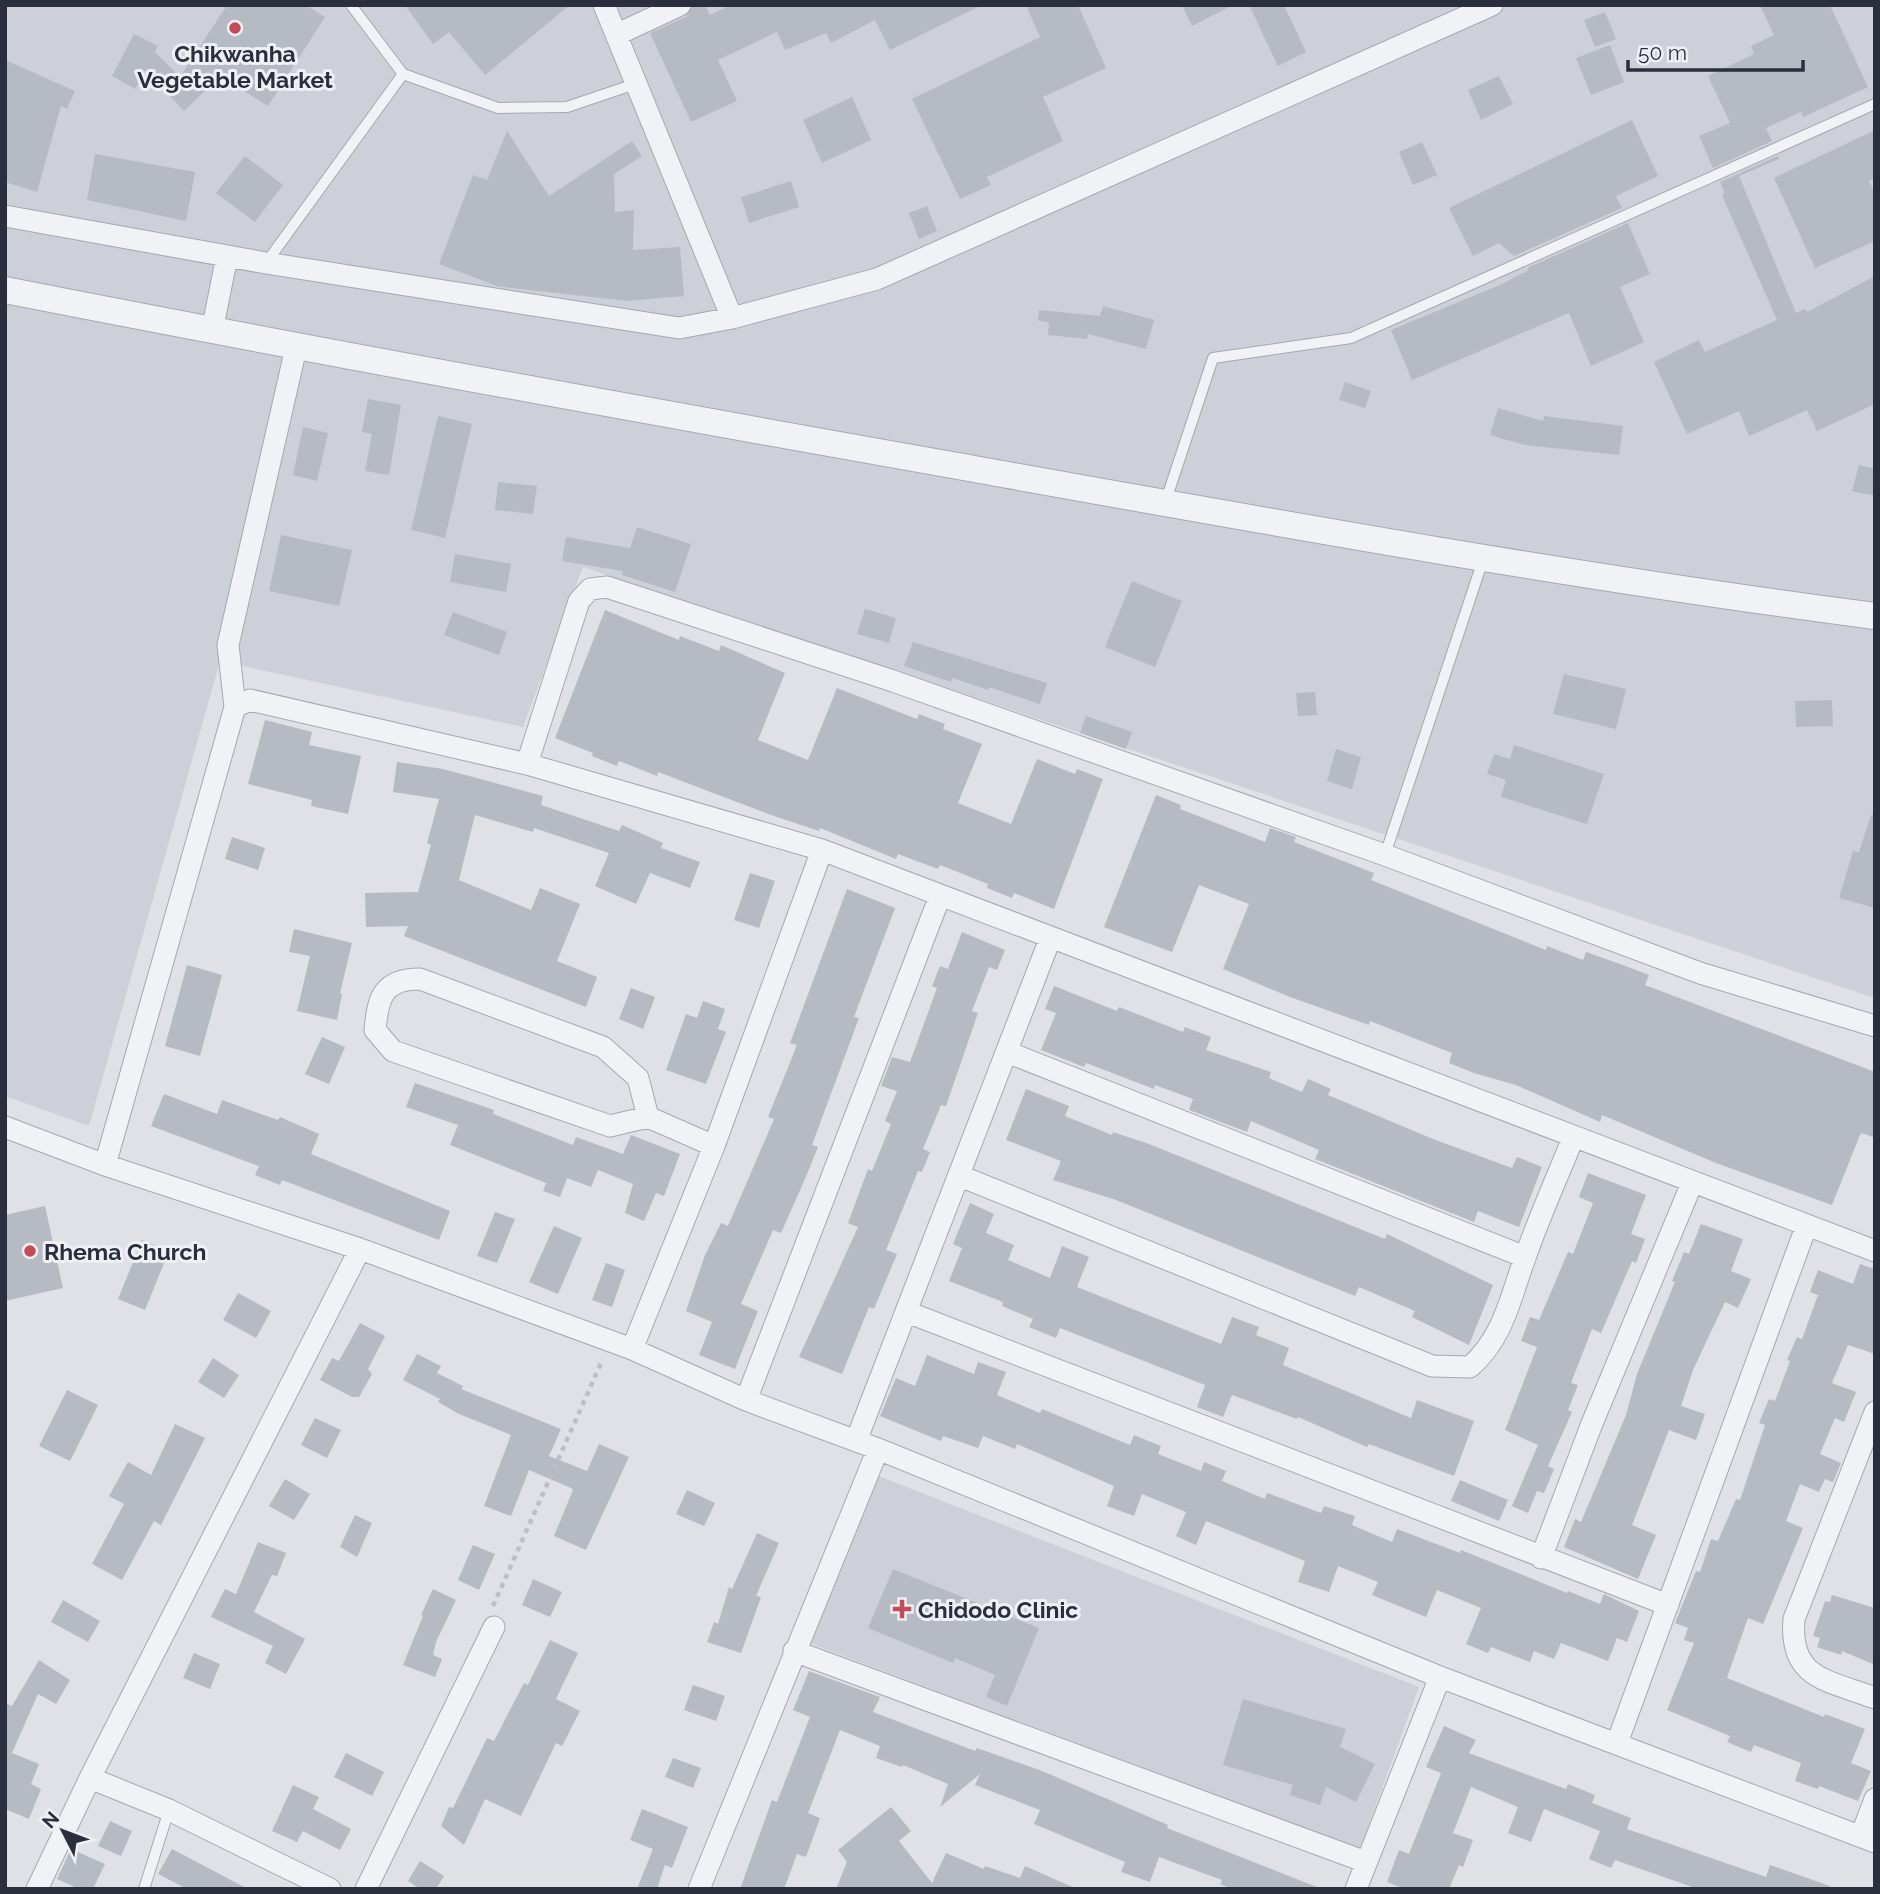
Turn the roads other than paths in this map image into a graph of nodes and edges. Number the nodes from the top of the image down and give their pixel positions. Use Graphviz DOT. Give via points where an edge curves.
graph roads {
  1 [pos="351,5"];
  2 [pos="604,5"];
  3 [pos="680,5"];
  4 [pos="1492,5"];
  5 [pos="618,34"];
  6 [pos="403,74"];
  7 [pos="635,84"];
  8 [pos="1875,104"];
  9 [pos="5,216"];
  10 [pos="226,256"];
  11 [pos="266,263"];
  12 [pos="5,290"];
  13 [pos="732,318"];
  14 [pos="212,331"];
  15 [pos="296,348"];
  16 [pos="1165,503"];
  17 [pos="1484,557"];
  18 [pos="1875,616"];
  19 [pos="235,706"];
  20 [pos="527,764"];
  21 [pos="822,850"];
  22 [pos="1385,855"];
  23 [pos="940,896"];
  24 [pos="1050,939"];
  25 [pos="1875,1026"];
  26 [pos="1007,1052"];
  27 [pos="648,1117"];
  28 [pos="5,1127"];
  29 [pos="1573,1138"];
  30 [pos="714,1146"];
  31 [pos="105,1165"];
  32 [pos="960,1176"];
  33 [pos="1692,1183"];
  34 [pos="1806,1227"];
  35 [pos="360,1249"];
  36 [pos="1875,1251"];
  37 [pos="1525,1257"];
  38 [pos="907,1312"];
  39 [pos="632,1349"];
  40 [pos="746,1400"];
  41 [pos="1875,1412"];
  42 [pos="856,1441"];
  43 [pos="878,1449"];
  44 [pos="1541,1558"];
  45 [pos="1668,1605"];
  46 [pos="494,1628"];
  47 [pos="794,1651"];
  48 [pos="1440,1677"];
  49 [pos="1875,1698"];
  50 [pos="1617,1744"];
  51 [pos="90,1777"];
  52 [pos="1875,1799"];
  53 [pos="169,1810"];
  54 [pos="1868,1839"];
  55 [pos="1366,1862"];
  56 [pos="37,1889"];
  57 [pos="144,1889"];
  58 [pos="330,1889"];
  59 [pos="366,1889"];
  60 [pos="699,1889"];
  61 [pos="1356,1889"];
  1 -- 6 [label="lane"];
  2 -- 5 [label="street"];
  3 -- 5 [label="street"];
  4 -- 13 [label="street" via="877,279"];
  5 -- 7 [label="street"];
  6 -- 7 [label="lane" via="498,108 567,107"];
  6 -- 11 [label="lane"];
  7 -- 13 [label="street"];
  8 -- 16 [label="lane" via="1351,338 1213,358"];
  9 -- 10 [label="street"];
  10 -- 11 [label="street"];
  10 -- 14 [label="street"];
  11 -- 13 [label="street" via="679,328"];
  12 -- 14 [label="street"];
  14 -- 15 [label="street"];
  15 -- 16 [label="street"];
  15 -- 19 [label="street" via="228,645"];
  16 -- 17 [label="street"];
  17 -- 18 [label="street"];
  17 -- 22 [label="lane"];
  19 -- 20 [label="street" via="250,700"];
  19 -- 31 [label="street"];
  20 -- 21 [label="street"];
  20 -- 22 [label="street" via="579,601 590,589 607,587 893,681"];
  21 -- 23 [label="street"];
  21 -- 30 [label="street"];
  22 -- 25 [label="street" via="1700,973"];
  23 -- 24 [label="street"];
  23 -- 40 [label="street"];
  24 -- 26 [label="street"];
  24 -- 29 [label="street"];
  26 -- 32 [label="street"];
  26 -- 37 [label="street"];
  27 -- 27 [label="street" via="610,1126 393,1051 375,1030 377,1006 387,987 404,979 420,979 603,1046 639,1078"];
  27 -- 30 [label="street"];
  28 -- 31 [label="street"];
  29 -- 33 [label="street"];
  29 -- 37 [label="street"];
  30 -- 39 [label="street"];
  31 -- 35 [label="street"];
  32 -- 37 [label="street" via="1432,1366 1470,1367 1488,1351 1503,1326"];
  32 -- 38 [label="street"];
  33 -- 34 [label="street"];
  33 -- 44 [label="street"];
  34 -- 36 [label="street"];
  34 -- 45 [label="street"];
  35 -- 39 [label="street"];
  35 -- 51 [label="street"];
  38 -- 42 [label="street"];
  38 -- 44 [label="street"];
  39 -- 40 [label="street"];
  40 -- 42 [label="street"];
  41 -- 49 [label="street" via="1794,1619 1792,1643 1802,1665 1811,1671"];
  42 -- 43 [label="street"];
  43 -- 47 [label="street"];
  43 -- 48 [label="street"];
  44 -- 45 [label="street"];
  45 -- 50 [label="street"];
  46 -- 59 [label="street"];
  47 -- 55 [label="street"];
  47 -- 60 [label="street"];
  48 -- 50 [label="street"];
  48 -- 55 [label="street"];
  50 -- 54 [label="street"];
  51 -- 53 [label="street"];
  51 -- 56 [label="street"];
  52 -- 54 [label="street"];
  53 -- 57 [label="lane"];
  53 -- 58 [label="street"];
  55 -- 61 [label="street"];
}
